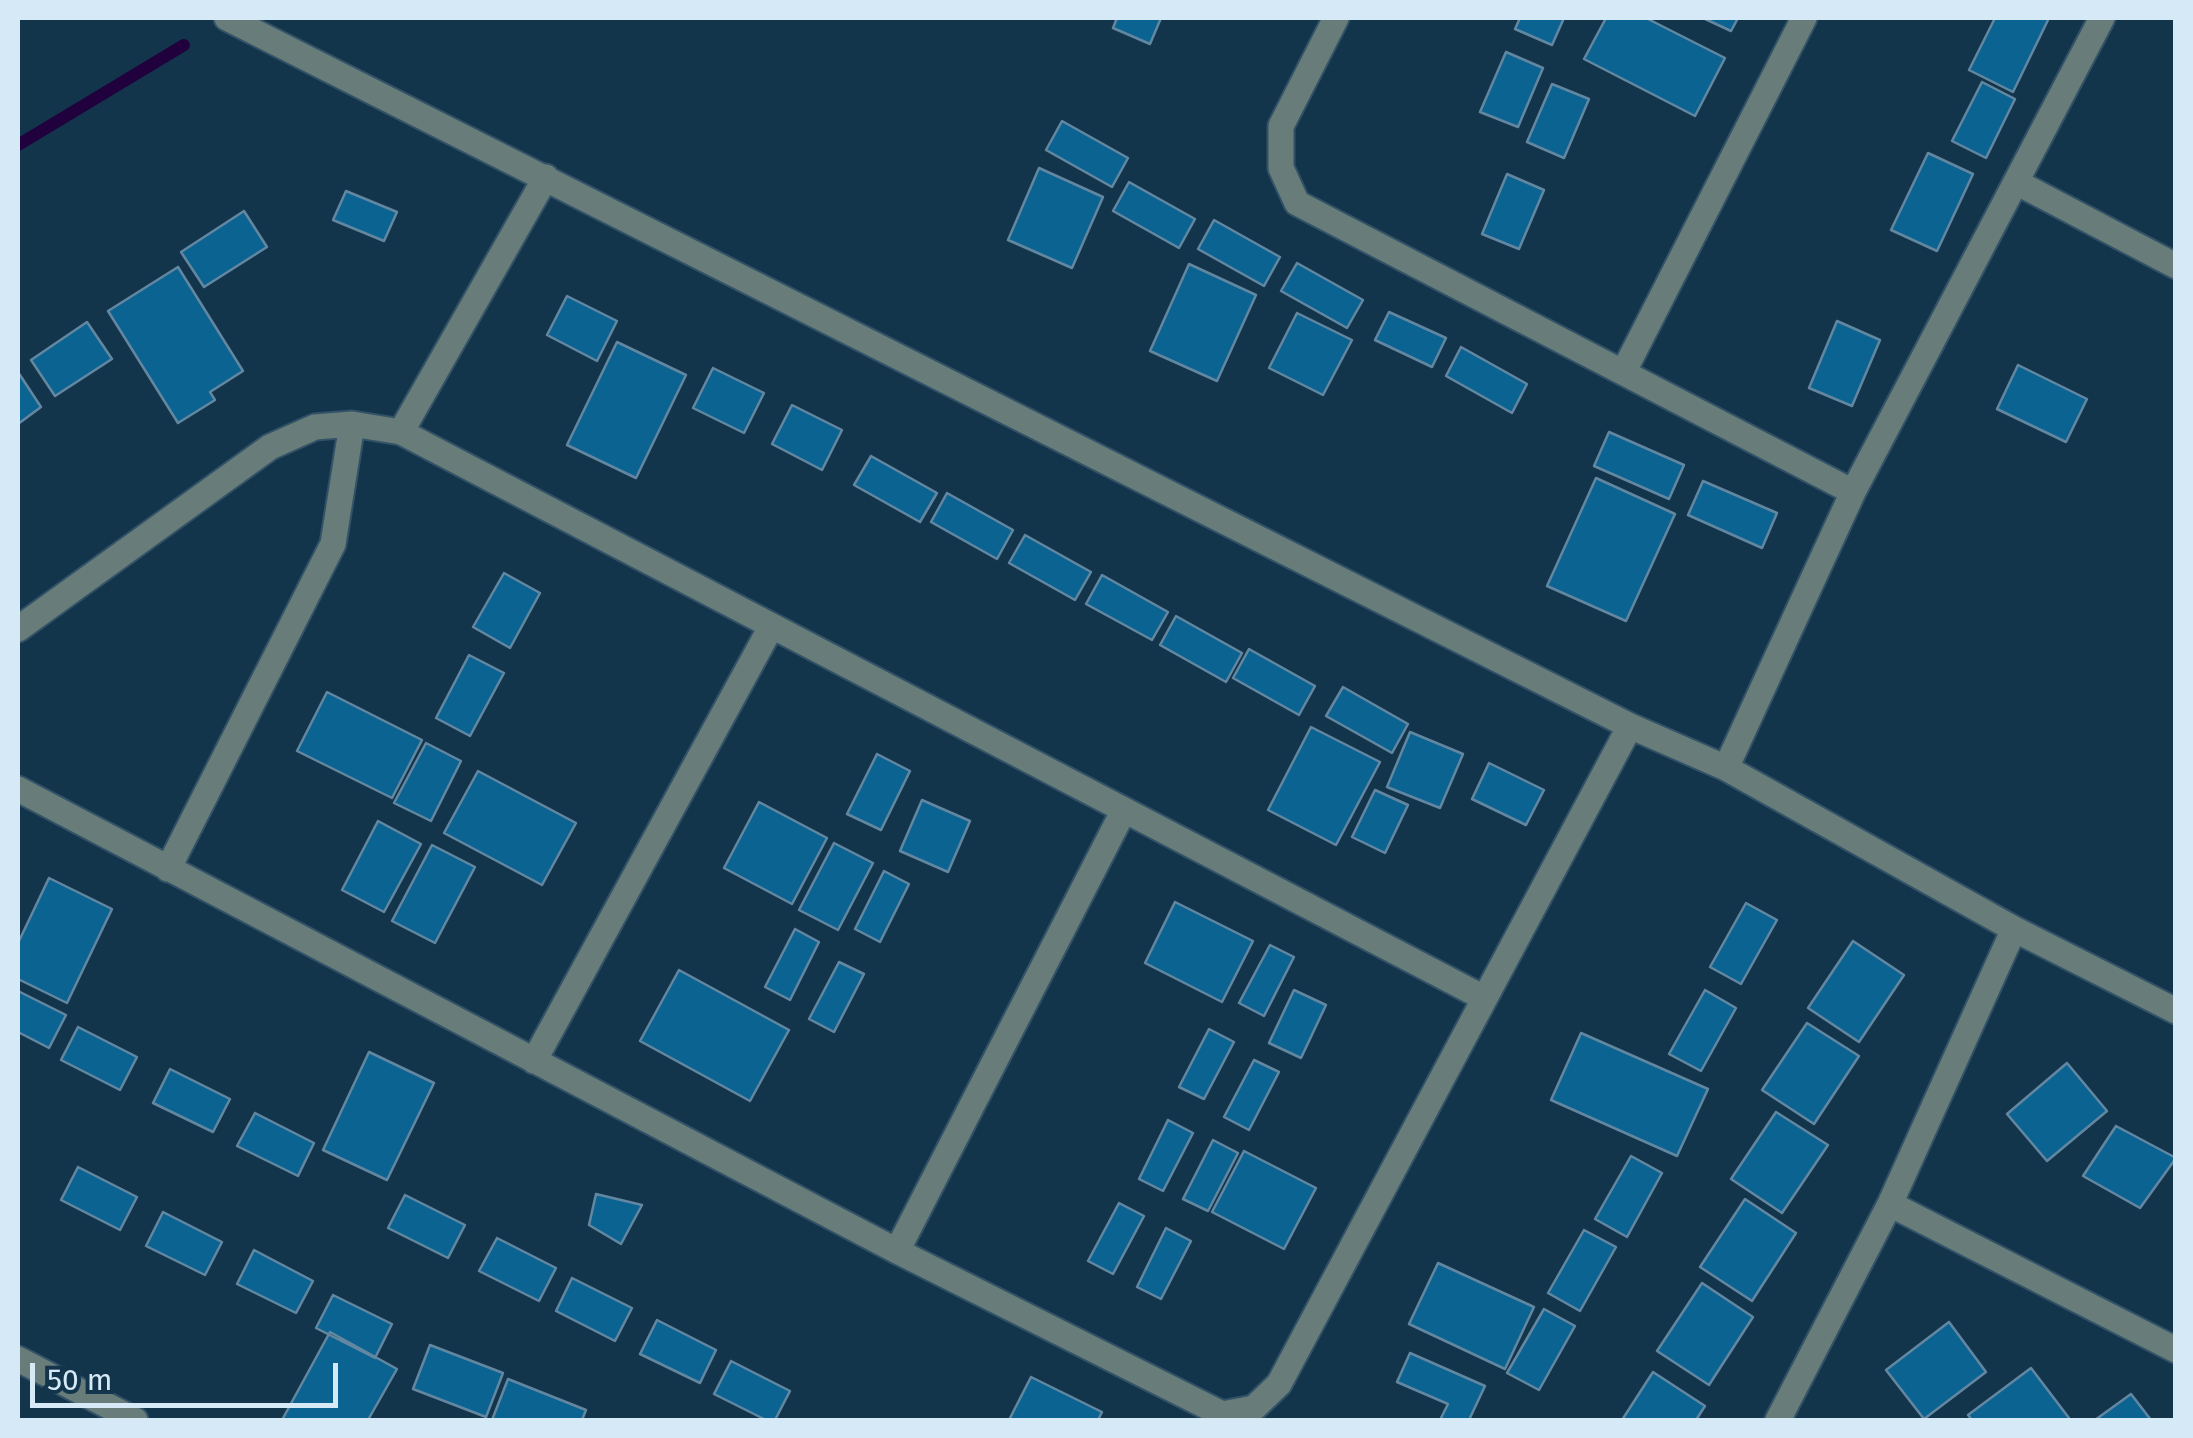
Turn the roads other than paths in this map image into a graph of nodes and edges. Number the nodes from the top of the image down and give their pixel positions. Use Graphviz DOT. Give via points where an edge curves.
graph roads {
  1 [pos="228,18"];
  2 [pos="1336,18"];
  3 [pos="1804,18"];
  4 [pos="2102,18"];
  5 [pos="546,177"];
  6 [pos="2016,182"];
  7 [pos="2176,266"];
  8 [pos="1624,370"];
  9 [pos="352,424"];
  10 [pos="401,432"];
  11 [pos="1854,492"];
  12 [pos="771,627"];
  13 [pos="18,629"];
  14 [pos="1630,726"];
  15 [pos="1726,768"];
  16 [pos="18,789"];
  17 [pos="1124,810"];
  18 [pos="168,869"];
  19 [pos="2014,928"];
  20 [pos="1484,998"];
  21 [pos="2176,1011"];
  22 [pos="534,1061"];
  23 [pos="1890,1204"];
  24 [pos="896,1251"];
  25 [pos="2176,1350"];
  26 [pos="18,1359"];
  27 [pos="135,1420"];
  28 [pos="1778,1420"];
  1 -- 5 [label="street"];
  2 -- 8 [label="street" via="1281,126 1282,168 1297,203"];
  3 -- 8 [label="street"];
  4 -- 6 [label="street"];
  5 -- 10 [label="street"];
  5 -- 14 [label="street"];
  6 -- 7 [label="street"];
  6 -- 11 [label="street"];
  8 -- 11 [label="street"];
  9 -- 10 [label="street"];
  9 -- 13 [label="street" via="315,427 270,446"];
  9 -- 18 [label="street" via="333,544"];
  10 -- 12 [label="street"];
  11 -- 15 [label="street"];
  12 -- 17 [label="street"];
  12 -- 22 [label="street"];
  14 -- 15 [label="street"];
  14 -- 20 [label="street"];
  15 -- 19 [label="street"];
  16 -- 18 [label="street"];
  17 -- 20 [label="street"];
  17 -- 24 [label="street"];
  18 -- 22 [label="street"];
  19 -- 21 [label="street"];
  19 -- 23 [label="street"];
  20 -- 24 [label="street" via="1279,1384 1254,1408 1222,1414"];
  22 -- 24 [label="street"];
  23 -- 25 [label="street"];
  23 -- 28 [label="street"];
  26 -- 27 [label="street"];
}
